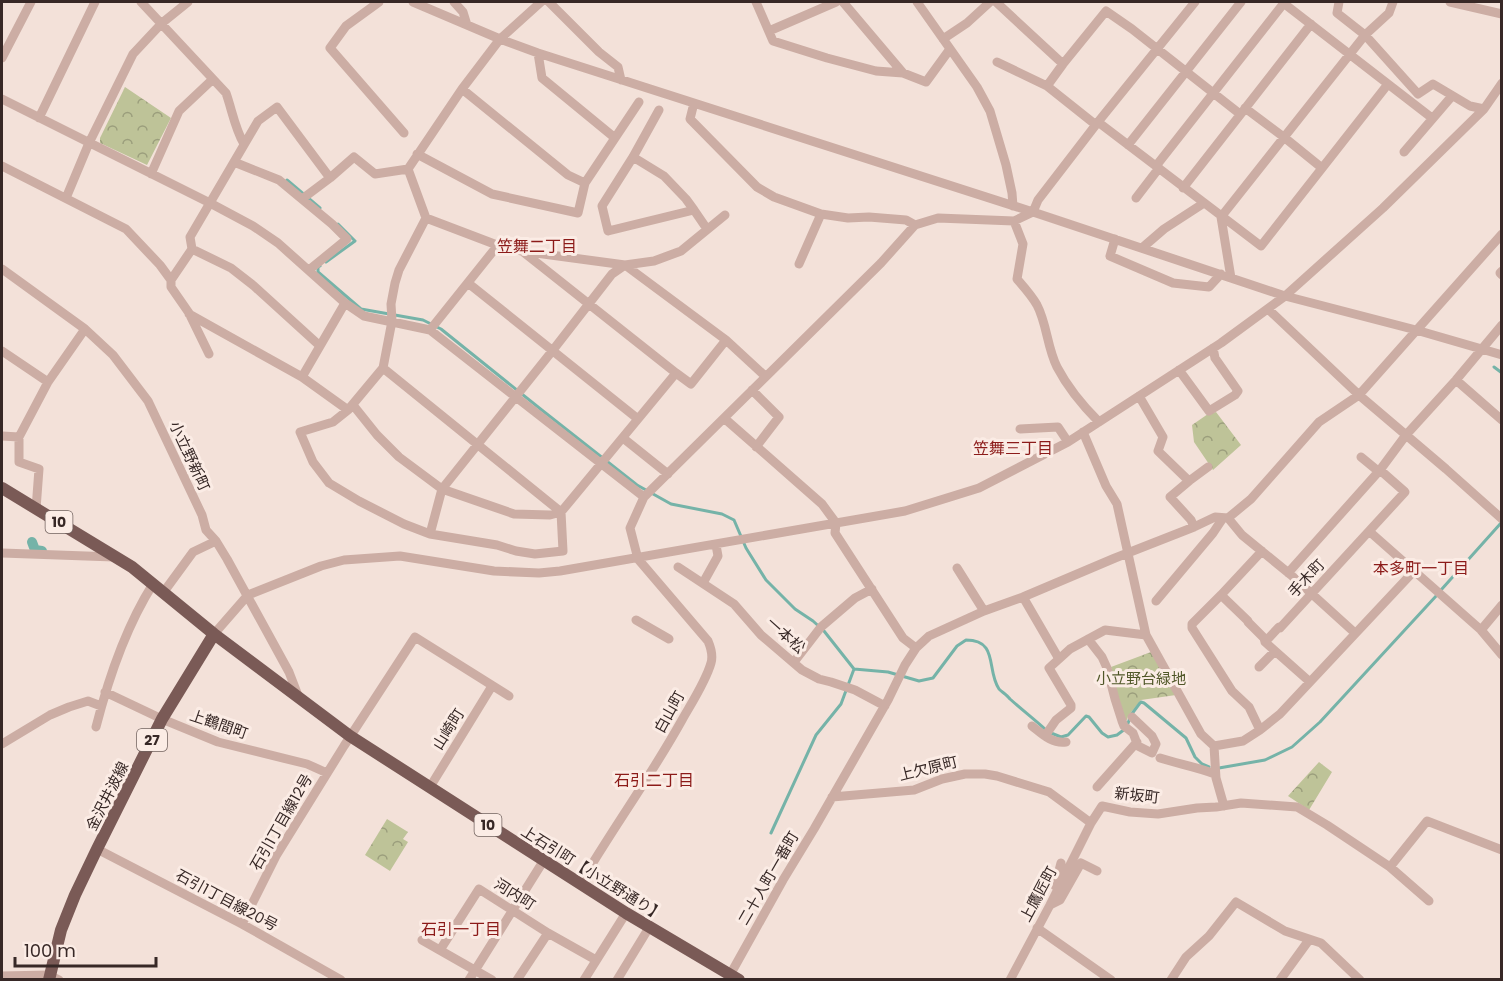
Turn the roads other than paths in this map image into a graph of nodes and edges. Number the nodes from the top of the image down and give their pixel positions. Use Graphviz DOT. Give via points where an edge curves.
graph roads {
  1 [pos="31,2"];
  2 [pos="95,2"];
  3 [pos="141,2"];
  4 [pos="188,2"];
  5 [pos="379,2"];
  6 [pos="413,2"];
  7 [pos="454,2"];
  8 [pos="541,2"];
  9 [pos="549,2"];
  10 [pos="756,2"];
  11 [pos="836,2"];
  12 [pos="843,2"];
  13 [pos="917,2"];
  14 [pos="990,2"];
  15 [pos="996,2"];
  16 [pos="1195,2"];
  17 [pos="1241,2"];
  18 [pos="1283,2"];
  19 [pos="1339,2"];
  20 [pos="1393,2"];
  21 [pos="1450,2"];
  22 [pos="1502,14"];
  23 [pos="162,23"];
  24 [pos="1311,24"];
  25 [pos="467,25"];
  26 [pos="770,31"];
  27 [pos="1365,35"];
  28 [pos="500,39"];
  29 [pos="944,39"];
  30 [pos="951,49"];
  31 [pos="1156,49"];
  32 [pos="538,53"];
  33 [pos="1350,53"];
  34 [pos="2,58"];
  35 [pos="997,62"];
  36 [pos="1063,64"];
  37 [pos="1185,72"];
  38 [pos="903,74"];
  39 [pos="213,79"];
  40 [pos="621,80"];
  41 [pos="1502,83"];
  42 [pos="1388,84"];
  43 [pos="1047,86"];
  44 [pos="462,90"];
  45 [pos="1213,92"];
  46 [pos="1452,96"];
  47 [pos="2,99"];
  48 [pos="639,102"];
  49 [pos="693,103"];
  50 [pos="1485,109"];
  51 [pos="659,110"];
  52 [pos="1242,111"];
  53 [pos="39,118"];
  54 [pos="1432,118"];
  55 [pos="1097,124"];
  56 [pos="404,133"];
  57 [pos="615,138"];
  58 [pos="1285,138"];
  59 [pos="89,143"];
  60 [pos="244,144"];
  61 [pos="1128,146"];
  62 [pos="1404,153"];
  63 [pos="417,154"];
  64 [pos="633,157"];
  65 [pos="234,162"];
  66 [pos="2,166"];
  67 [pos="1158,167"];
  68 [pos="1322,168"];
  69 [pos="408,170"];
  70 [pos="151,174"];
  71 [pos="330,178"];
  72 [pos="585,183"];
  73 [pos="1183,188"];
  74 [pos="66,198"];
  75 [pos="1136,198"];
  76 [pos="302,199"];
  77 [pos="210,203"];
  78 [pos="1204,203"];
  79 [pos="1013,206"];
  80 [pos="694,210"];
  81 [pos="1033,212"];
  82 [pos="821,214"];
  83 [pos="725,215"];
  84 [pos="1221,217"];
  85 [pos="426,218"];
  86 [pos="1014,221"];
  87 [pos="915,225"];
  88 [pos="707,229"];
  89 [pos="1115,239"];
  90 [pos="1499,240"];
  91 [pos="498,245"];
  92 [pos="1142,248"];
  93 [pos="192,249"];
  94 [pos="521,250"];
  95 [pos="799,264"];
  96 [pos="625,265"];
  97 [pos="2,269"];
  98 [pos="309,270"];
  99 [pos="1226,276"];
  100 [pos="171,280"];
  101 [pos="468,283"];
  102 [pos="1285,296"];
  103 [pos="345,303"];
  104 [pos="588,304"];
  105 [pos="1268,309"];
  106 [pos="189,314"];
  107 [pos="392,321"];
  108 [pos="1502,325"];
  109 [pos="84,329"];
  110 [pos="430,330"];
  111 [pos="1416,330"];
  112 [pos="726,340"];
  113 [pos="320,346"];
  114 [pos="1213,348"];
  115 [pos="1483,348"];
  116 [pos="553,350"];
  117 [pos="2,351"];
  118 [pos="209,354"];
  119 [pos="1502,355"];
  120 [pos="383,368"];
  121 [pos="1179,370"];
  122 [pos="676,373"];
  123 [pos="765,376"];
  124 [pos="302,377"];
  125 [pos="1456,380"];
  126 [pos="48,382"];
  127 [pos="752,390"];
  128 [pos="1359,395"];
  129 [pos="1139,396"];
  130 [pos="515,397"];
  131 [pos="351,407"];
  132 [pos="724,418"];
  133 [pos="638,419"];
  134 [pos="1502,420"];
  135 [pos="1099,422"];
  136 [pos="1020,429"];
  137 [pos="1083,432"];
  138 [pos="1406,435"];
  139 [pos="2,436"];
  140 [pos="19,437"];
  141 [pos="623,438"];
  142 [pos="1068,442"];
  143 [pos="477,444"];
  144 [pos="756,447"];
  145 [pos="1361,457"];
  146 [pos="601,464"];
  147 [pos="1208,467"];
  148 [pos="1379,471"];
  149 [pos="668,474"];
  150 [pos="1189,481"];
  151 [pos="2,488"];
  152 [pos="442,489"];
  153 [pos="644,497"];
  154 [pos="36,509"];
  155 [pos="561,512"];
  156 [pos="1226,518"];
  157 [pos="1502,519"];
  158 [pos="836,523"];
  159 [pos="1194,527"];
  160 [pos="1370,532"];
  161 [pos="430,534"];
  162 [pos="216,541"];
  163 [pos="716,544"];
  164 [pos="1262,551"];
  165 [pos="1128,553"];
  166 [pos="2,554"];
  167 [pos="117,557"];
  168 [pos="638,559"];
  169 [pos="678,567"];
  170 [pos="957,568"];
  171 [pos="1414,571"];
  172 [pos="1289,574"];
  173 [pos="703,583"];
  174 [pos="153,584"];
  175 [pos="1283,584"];
  176 [pos="872,589"];
  177 [pos="164,593"];
  178 [pos="1312,594"];
  179 [pos="248,595"];
  180 [pos="1221,595"];
  181 [pos="1023,597"];
  182 [pos="1156,601"];
  183 [pos="1502,605"];
  184 [pos="984,611"];
  185 [pos="636,620"];
  186 [pos="1481,630"];
  187 [pos="1355,633"];
  188 [pos="214,634"];
  189 [pos="1146,635"];
  190 [pos="669,639"];
  191 [pos="1088,639"];
  192 [pos="1265,642"];
  193 [pos="916,648"];
  194 [pos="1275,651"];
  195 [pos="1502,655"];
  196 [pos="1059,659"];
  197 [pos="794,662"];
  198 [pos="1259,667"];
  199 [pos="1310,682"];
  200 [pos="492,686"];
  201 [pos="105,692"];
  202 [pos="509,696"];
  203 [pos="299,698"];
  204 [pos="101,706"];
  205 [pos="885,706"];
  206 [pos="1132,717"];
  207 [pos="162,719"];
  208 [pos="1032,726"];
  209 [pos="96,727"];
  210 [pos="1260,730"];
  211 [pos="350,736"];
  212 [pos="1045,736"];
  213 [pos="1066,742"];
  214 [pos="1137,742"];
  215 [pos="2,744"];
  216 [pos="1214,746"];
  217 [pos="1156,756"];
  218 [pos="327,773"];
  219 [pos="1215,774"];
  220 [pos="429,787"];
  221 [pos="1097,787"];
  222 [pos="832,798"];
  223 [pos="1224,806"];
  224 [pos="1092,823"];
  225 [pos="97,849"];
  226 [pos="1502,850"];
  227 [pos="544,860"];
  228 [pos="1061,863"];
  229 [pos="1390,867"];
  230 [pos="1097,871"];
  231 [pos="580,884"];
  232 [pos="1429,901"];
  233 [pos="1050,905"];
  234 [pos="513,910"];
  235 [pos="626,913"];
  236 [pos="242,924"];
  237 [pos="651,926"];
  238 [pos="1037,928"];
  239 [pos="548,933"];
  240 [pos="422,940"];
  241 [pos="1309,940"];
  242 [pos="440,950"];
  243 [pos="596,960"];
  244 [pos="475,969"];
  245 [pos="2,976"];
  246 [pos="734,977"];
  247 [pos="52,978"];
  248 [pos="33,980"];
  249 [pos="342,980"];
  250 [pos="469,980"];
  251 [pos="492,980"];
  252 [pos="517,980"];
  253 [pos="584,980"];
  254 [pos="617,980"];
  255 [pos="1010,980"];
  256 [pos="1111,980"];
  257 [pos="1171,980"];
  258 [pos="1280,980"];
  259 [pos="1360,980"];
  1 -- 34 [label="street"];
  2 -- 53 [label="street"];
  3 -- 23 [label="street"];
  4 -- 23 [label="street"];
  5 -- 56 [label="street" via="346,26 330,48"];
  6 -- 25 [label="street"];
  7 -- 25 [label="street"];
  8 -- 28 [label="street"];
  9 -- 40 [label="street" via="618,67"];
  10 -- 26 [label="street"];
  11 -- 26 [label="street"];
  12 -- 38 [label="street"];
  13 -- 29 [label="street"];
  14 -- 29 [label="street"];
  15 -- 36 [label="street"];
  16 -- 31 [label="street"];
  17 -- 37 [label="street"];
  18 -- 24 [label="street"];
  18 -- 45 [label="street"];
  19 -- 27 [label="street" via="1337,13"];
  20 -- 27 [label="street" via="1389,14"];
  21 -- 22 [label="street"];
  23 -- 39 [label="street"];
  23 -- 59 [label="street" via="133,54"];
  24 -- 33 [label="street"];
  24 -- 52 [label="street"];
  25 -- 28 [label="street"];
  26 -- 38 [label="street" via="773,41 876,71"];
  27 -- 33 [label="street"];
  27 -- 46 [label="street" via="1418,94 1433,84"];
  28 -- 32 [label="street"];
  28 -- 44 [label="street"];
  29 -- 30 [label="street"];
  30 -- 38 [label="street" via="926,82"];
  30 -- 79 [label="street" via="990,111"];
  31 -- 36 [label="street" via="1106,11"];
  31 -- 37 [label="street"];
  31 -- 55 [label="street"];
  32 -- 40 [label="street"];
  32 -- 57 [label="street" via="542,78"];
  33 -- 42 [label="street"];
  33 -- 58 [label="street"];
  35 -- 43 [label="street"];
  36 -- 43 [label="street"];
  37 -- 45 [label="street"];
  37 -- 61 [label="street"];
  39 -- 60 [label="street" via="226,93"];
  39 -- 70 [label="street" via="179,111"];
  40 -- 49 [label="street"];
  41 -- 50 [label="street"];
  42 -- 54 [label="street"];
  42 -- 68 [label="street"];
  43 -- 55 [label="street"];
  44 -- 63 [label="street"];
  44 -- 72 [label="street" via="568,175"];
  45 -- 52 [label="street"];
  45 -- 67 [label="street"];
  46 -- 50 [label="street"];
  46 -- 54 [label="street"];
  47 -- 53 [label="street"];
  48 -- 57 [label="street"];
  49 -- 79 [label="street"];
  49 -- 82 [label="street" via="690,119 757,187"];
  50 -- 102 [label="street"];
  51 -- 64 [label="street"];
  52 -- 58 [label="street"];
  52 -- 73 [label="street"];
  53 -- 59 [label="street"];
  54 -- 62 [label="street"];
  55 -- 61 [label="street"];
  55 -- 81 [label="street" via="1038,200"];
  57 -- 72 [label="street"];
  58 -- 68 [label="street"];
  58 -- 84 [label="street"];
  59 -- 70 [label="street"];
  59 -- 74 [label="street"];
  60 -- 65 [label="street"];
  60 -- 71 [label="street" via="258,121 277,107"];
  61 -- 67 [label="street"];
  63 -- 69 [label="street"];
  63 -- 72 [label="street" via="492,194 578,213"];
  64 -- 80 [label="street" via="664,176"];
  64 -- 80 [label="street" via="602,206 608,231"];
  65 -- 76 [label="street" via="279,180"];
  65 -- 77 [label="street"];
  66 -- 74 [label="street"];
  67 -- 73 [label="street"];
  67 -- 75 [label="street"];
  68 -- 84 [label="street" via="1261,246"];
  69 -- 71 [label="street" via="375,174 354,157"];
  69 -- 85 [label="street"];
  70 -- 77 [label="street"];
  71 -- 76 [label="street"];
  73 -- 78 [label="street"];
  74 -- 100 [label="street" via="126,229"];
  76 -- 98 [label="street" via="347,239"];
  77 -- 93 [label="street" via="190,237"];
  77 -- 98 [label="street" via="253,226"];
  78 -- 84 [label="street"];
  78 -- 92 [label="street"];
  79 -- 81 [label="street"];
  80 -- 88 [label="street"];
  81 -- 86 [label="street"];
  81 -- 89 [label="street"];
  82 -- 87 [label="street" via="906,220"];
  82 -- 95 [label="street"];
  83 -- 88 [label="street"];
  84 -- 99 [label="street"];
  85 -- 91 [label="street"];
  85 -- 107 [label="street" via="399,270 391,304"];
  86 -- 87 [label="street" via="938,218"];
  86 -- 135 [label="street" via="1023,244 1017,279 1037,305 1056,366 1079,401"];
  87 -- 123 [label="street"];
  88 -- 96 [label="street" via="681,251 654,261"];
  89 -- 92 [label="street"];
  89 -- 99 [label="street" via="1110,256 1173,283 1209,287"];
  90 -- 111 [label="street"];
  91 -- 94 [label="street"];
  91 -- 101 [label="street"];
  92 -- 99 [label="street"];
  93 -- 100 [label="street"];
  93 -- 113 [label="street" via="231,268"];
  94 -- 96 [label="street"];
  94 -- 104 [label="street"];
  96 -- 104 [label="street" via="612,274"];
  96 -- 112 [label="street"];
  97 -- 109 [label="street, 小立野新町"];
  98 -- 103 [label="street"];
  99 -- 102 [label="street"];
  100 -- 106 [label="street" via="171,287"];
  101 -- 110 [label="street"];
  101 -- 116 [label="street"];
  102 -- 105 [label="street"];
  102 -- 111 [label="street"];
  103 -- 107 [label="street" via="364,316"];
  103 -- 113 [label="street"];
  104 -- 116 [label="street"];
  104 -- 122 [label="street"];
  105 -- 114 [label="street"];
  105 -- 128 [label="street"];
  106 -- 118 [label="street"];
  106 -- 124 [label="street"];
  107 -- 110 [label="street"];
  107 -- 120 [label="street"];
  108 -- 115 [label="street"];
  109 -- 126 [label="street"];
  109 -- 162 [label="street, 小立野新町" via="113,355 148,401 206,530"];
  110 -- 130 [label="street"];
  111 -- 115 [label="street"];
  111 -- 128 [label="street"];
  112 -- 122 [label="street" via="691,384"];
  112 -- 123 [label="street"];
  113 -- 124 [label="street"];
  114 -- 121 [label="street"];
  114 -- 121 [label="street" via="1215,358 1238,391 1235,395 1209,411"];
  115 -- 119 [label="street"];
  115 -- 125 [label="street"];
  116 -- 130 [label="street"];
  116 -- 133 [label="street"];
  117 -- 126 [label="street"];
  120 -- 131 [label="street"];
  120 -- 143 [label="street"];
  121 -- 129 [label="street"];
  122 -- 133 [label="street"];
  123 -- 127 [label="street"];
  124 -- 131 [label="street"];
  125 -- 134 [label="street"];
  125 -- 138 [label="street"];
  126 -- 140 [label="street"];
  127 -- 132 [label="street"];
  127 -- 144 [label="street" via="779,417"];
  128 -- 138 [label="street"];
  128 -- 156 [label="street" via="1319,422 1251,499"];
  129 -- 135 [label="street"];
  129 -- 150 [label="street" via="1163,437 1158,451"];
  130 -- 143 [label="street"];
  130 -- 146 [label="street"];
  131 -- 152 [label="street" via="399,457"];
  131 -- 161 [label="street" via="333,422 300,432 313,462 328,483"];
  132 -- 144 [label="street"];
  132 -- 149 [label="street"];
  133 -- 141 [label="street"];
  135 -- 137 [label="street"];
  136 -- 142 [label="street" via="1058,427"];
  137 -- 142 [label="street"];
  137 -- 165 [label="street" via="1117,504"];
  138 -- 148 [label="street"];
  138 -- 157 [label="street"];
  139 -- 140 [label="street"];
  140 -- 154 [label="street" via="19,462 39,469"];
  141 -- 146 [label="street"];
  141 -- 149 [label="street"];
  142 -- 158 [label="street" via="979,488 905,512"];
  143 -- 152 [label="street"];
  143 -- 155 [label="street"];
  144 -- 158 [label="street" via="822,504"];
  145 -- 148 [label="street"];
  146 -- 153 [label="street"];
  146 -- 155 [label="street"];
  147 -- 150 [label="street"];
  148 -- 160 [label="street, 手木町" via="1405,492"];
  148 -- 172 [label="street"];
  149 -- 153 [label="street"];
  150 -- 159 [label="street" via="1170,497"];
  151 -- 154 [label="main road, 10"];
  152 -- 155 [label="street" via="514,514"];
  152 -- 161 [label="street"];
  153 -- 168 [label="street" via="630,528"];
  154 -- 167 [label="main road, 10"];
  155 -- 161 [label="street" via="563,551 535,554"];
  156 -- 159 [label="street, 二十人町一番町"];
  156 -- 164 [label="street"];
  156 -- 182 [label="street"];
  158 -- 163 [label="street"];
  158 -- 176 [label="street" via="835,533"];
  159 -- 165 [label="street, 二十人町一番町"];
  160 -- 171 [label="street"];
  160 -- 178 [label="street, 手木町"];
  162 -- 177 [label="street" via="193,552"];
  162 -- 179 [label="street, 小立野新町"];
  163 -- 168 [label="street"];
  163 -- 173 [label="street" via="718,556"];
  164 -- 172 [label="street"];
  164 -- 180 [label="street"];
  165 -- 181 [label="street, 二十人町一番町"];
  165 -- 189 [label="street"];
  166 -- 167 [label="street"];
  167 -- 174 [label="main road, 10"];
  168 -- 179 [label="street" via="539,573 494,571 400,556 344,560"];
  168 -- 231 [label="street, 白山町" via="708,641 712,661 664,752"];
  169 -- 173 [label="street, 一本松"];
  170 -- 184 [label="street"];
  171 -- 186 [label="street"];
  171 -- 187 [label="street"];
  172 -- 175 [label="street"];
  172 -- 178 [label="street"];
  173 -- 197 [label="street, 一本松" via="734,604 761,635"];
  174 -- 177 [label="main road, 10"];
  174 -- 201 [label="street" via="138,607"];
  176 -- 193 [label="street" via="903,638"];
  176 -- 197 [label="street" via="821,627"];
  177 -- 188 [label="main road, 10"];
  178 -- 187 [label="street"];
  178 -- 192 [label="street, 手木町"];
  179 -- 188 [label="street"];
  179 -- 203 [label="street, 小立野新町"];
  180 -- 192 [label="street"];
  180 -- 210 [label="street" via="1192,628 1233,691 1249,707"];
  181 -- 184 [label="street, 二十人町一番町"];
  181 -- 196 [label="street"];
  183 -- 186 [label="street"];
  184 -- 193 [label="street, 二十人町一番町" via="929,636"];
  185 -- 190 [label="street"];
  186 -- 195 [label="street"];
  187 -- 199 [label="street"];
  188 -- 203 [label="main road, 10"];
  188 -- 207 [label="main road, 金沢井波線 / 27"];
  189 -- 191 [label="street" via="1105,630"];
  189 -- 216 [label="street" via="1201,734"];
  191 -- 196 [label="street"];
  191 -- 214 [label="street" via="1102,657 1124,726"];
  192 -- 194 [label="street"];
  193 -- 205 [label="street, 二十人町一番町"];
  194 -- 198 [label="street"];
  194 -- 199 [label="street"];
  196 -- 212 [label="street" via="1049,668 1071,708"];
  197 -- 205 [label="street, 一本松" via="819,679 855,690"];
  199 -- 210 [label="street"];
  200 -- 202 [label="street"];
  200 -- 211 [label="street, 石引1丁目線12号" via="415,637"];
  200 -- 220 [label="street, 山崎町"];
  201 -- 204 [label="street"];
  201 -- 207 [label="street, 上鶴間町"];
  203 -- 211 [label="main road, 10"];
  204 -- 209 [label="street"];
  204 -- 215 [label="street" via="88,701 69,707"];
  205 -- 222 [label="street, 二十人町一番町"];
  206 -- 217 [label="street" via="1152,736"];
  207 -- 218 [label="street, 上鶴間町" via="218,742 308,764"];
  207 -- 225 [label="main road, 金沢井波線 / 27"];
  208 -- 212 [label="street"];
  210 -- 216 [label="street" via="1243,741"];
  211 -- 218 [label="street, 石引1丁目線12号"];
  211 -- 220 [label="main road, 上石引町【小立野通り】 / 10"];
  212 -- 213 [label="street"];
  214 -- 217 [label="street"];
  214 -- 221 [label="street"];
  216 -- 219 [label="street"];
  217 -- 219 [label="street"];
  218 -- 236 [label="street, 石引1丁目線12号" via="276,856"];
  219 -- 223 [label="street"];
  220 -- 227 [label="main road, 上石引町【小立野通り】 / 10"];
  222 -- 224 [label="street, 上欠原町" via="914,790 942,779 985,774 1049,792"];
  222 -- 246 [label="street, 二十人町一番町" via="786,874"];
  223 -- 224 [label="street, 新坂町" via="1158,814 1102,806"];
  223 -- 229 [label="street" via="1241,803 1297,807"];
  224 -- 233 [label="street, 上鷹匠町"];
  225 -- 236 [label="street, 石引1丁目線20号"];
  225 -- 247 [label="main road, 金沢井波線 / 27" via="61,930"];
  226 -- 229 [label="street" via="1427,821"];
  227 -- 231 [label="main road, 上石引町【小立野通り】 / 10"];
  227 -- 234 [label="street"];
  228 -- 233 [label="street"];
  229 -- 232 [label="street"];
  230 -- 233 [label="street" via="1081,863 1060,900"];
  231 -- 235 [label="main road, 上石引町【小立野通り】 / 10"];
  233 -- 238 [label="street, 上鷹匠町"];
  234 -- 239 [label="street, 河内町"];
  234 -- 242 [label="street, 河内町" via="479,889"];
  234 -- 244 [label="street"];
  235 -- 237 [label="main road, 上石引町【小立野通り】 / 10"];
  235 -- 243 [label="street"];
  236 -- 249 [label="street, 石引1丁目線20号"];
  237 -- 246 [label="main road, 上石引町【小立野通り】 / 10"];
  237 -- 254 [label="street"];
  238 -- 255 [label="street, 上鷹匠町"];
  238 -- 256 [label="street"];
  239 -- 243 [label="street, 河内町"];
  239 -- 252 [label="street"];
  240 -- 242 [label="street"];
  241 -- 257 [label="street" via="1285,932 1232,903"];
  241 -- 258 [label="street"];
  241 -- 259 [label="street" via="1321,943"];
  242 -- 244 [label="street"];
  243 -- 253 [label="street"];
  244 -- 250 [label="street"];
  244 -- 251 [label="street"];
  245 -- 247 [label="street"];
  247 -- 248 [label="street"];
}
